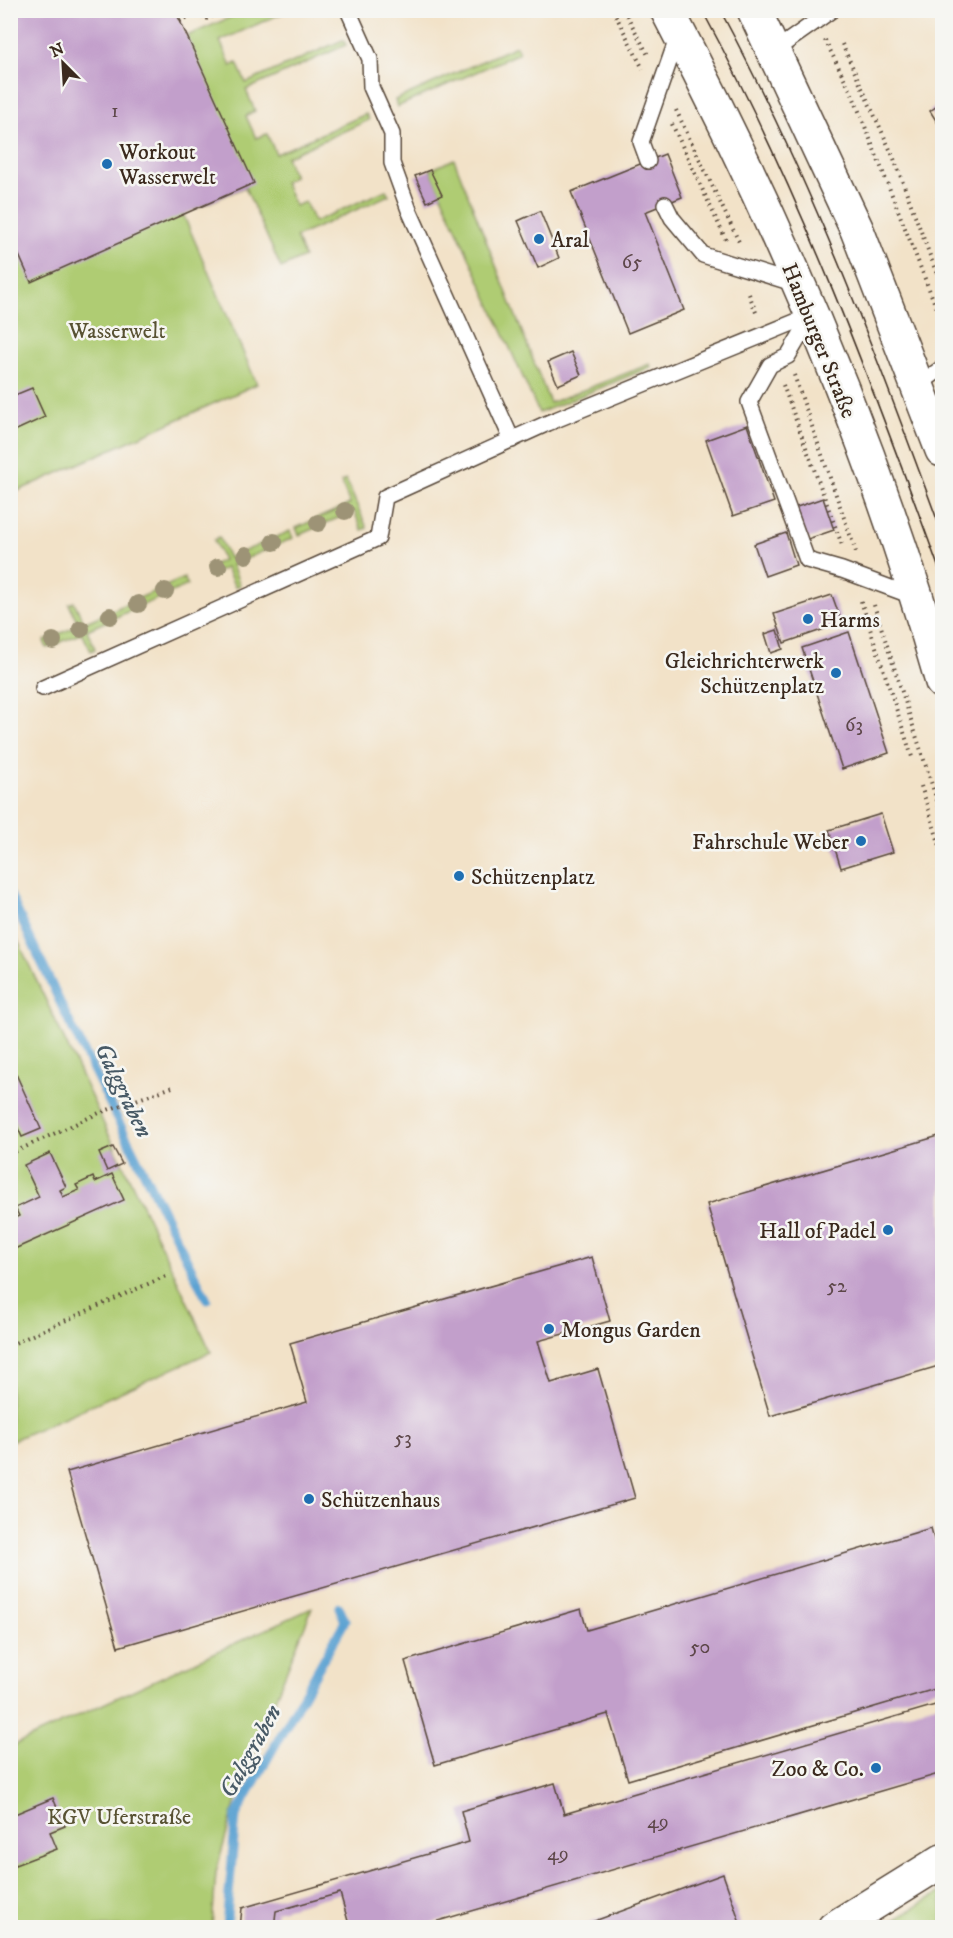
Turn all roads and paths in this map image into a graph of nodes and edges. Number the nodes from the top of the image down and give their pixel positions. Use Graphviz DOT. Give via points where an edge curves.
graph roads {
  1 [pos="183,10"];
  2 [pos="226,10"];
  3 [pos="348,10"];
  4 [pos="613,10"];
  5 [pos="624,10"];
  6 [pos="754,10"];
  7 [pos="832,10"];
  8 [pos="201,11"];
  9 [pos="187,18"];
  10 [pos="180,21"];
  11 [pos="816,21"];
  12 [pos="673,22"];
  13 [pos="842,44"];
  14 [pos="774,51"];
  15 [pos="646,75"];
  16 [pos="663,83"];
  17 [pos="670,121"];
  18 [pos="648,161"];
  19 [pos="665,204"];
  20 [pos="729,246"];
  21 [pos="752,270"];
  22 [pos="799,285"];
  23 [pos="746,286"];
  24 [pos="942,288"];
  25 [pos="812,315"];
  26 [pos="759,321"];
  27 [pos="942,321"];
  28 [pos="782,359"];
  29 [pos="930,377"];
  30 [pos="512,440"];
  31 [pos="942,450"];
  32 [pos="842,544"];
  33 [pos="865,579"];
  34 [pos="918,598"];
  35 [pos="860,599"];
  36 [pos="942,682"];
  37 [pos="43,688"];
  38 [pos="912,757"];
  39 [pos="921,786"];
  40 [pos="942,816"];
  41 [pos="942,850"];
  42 [pos="175,1086"];
  43 [pos="10,1154"];
  44 [pos="166,1276"];
  45 [pos="10,1345"];
  46 [pos="942,1861"];
  47 [pos="834,1928"];
  1 -- 9 [label="path"];
  2 -- 8 [label="path" via="204,20"];
  3 -- 30 [label="lane" via="370,59 371,87 392,134 392,163 409,210"];
  4 -- 15 [label="path"];
  5 -- 16 [label="path"];
  6 -- 14 [label="main road"];
  7 -- 11 [label="lane"];
  8 -- 9 [label="path"];
  9 -- 10 [label="path"];
  11 -- 14 [label="lane"];
  11 -- 27 [label="path" via="853,96"];
  12 -- 16 [label="lane"];
  12 -- 22 [label="main road, Hamburger Straße" via="722,115"];
  13 -- 24 [label="path" via="893,156"];
  14 -- 29 [label="main road"];
  16 -- 18 [label="lane" via="640,142"];
  16 -- 21 [label="path"];
  17 -- 20 [label="path"];
  19 -- 21 [label="lane" via="703,255"];
  21 -- 22 [label="lane"];
  22 -- 25 [label="main road, Hamburger Straße"];
  23 -- 26 [label="path"];
  25 -- 28 [label="lane"];
  25 -- 30 [label="lane"];
  25 -- 34 [label="main road, Hamburger Straße"];
  28 -- 32 [label="path"];
  28 -- 33 [label="path"];
  28 -- 33 [label="lane" via="770,365 749,402 807,560"];
  29 -- 31 [label="main road"];
  30 -- 37 [label="lane" via="385,497 378,538"];
  33 -- 34 [label="lane"];
  33 -- 40 [label="path"];
  34 -- 36 [label="main road, Hamburger Straße"];
  35 -- 38 [label="path"];
  39 -- 41 [label="path"];
  42 -- 43 [label="path" via="104,1112"];
  44 -- 45 [label="path"];
  46 -- 47 [label="main road"];
}
